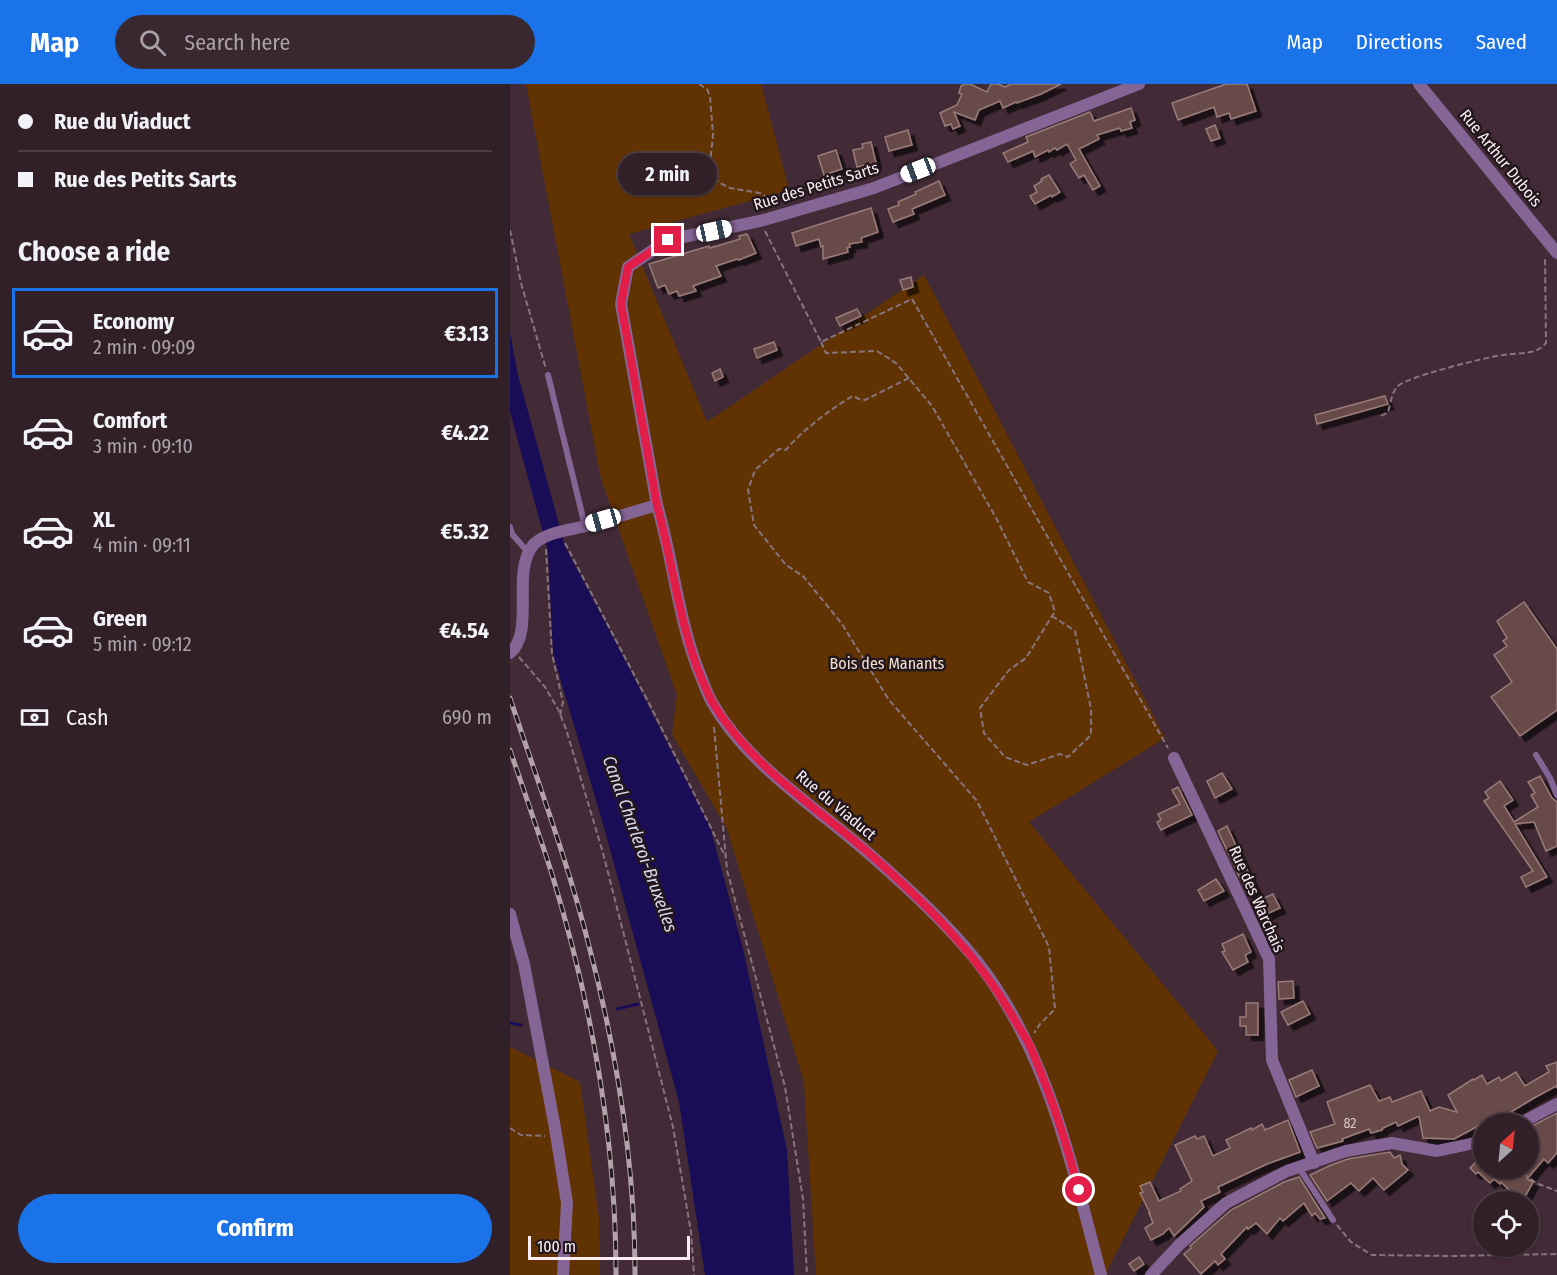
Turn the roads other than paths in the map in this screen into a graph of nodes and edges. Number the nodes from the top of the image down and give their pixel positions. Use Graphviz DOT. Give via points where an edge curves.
graph roads {
  1 [pos="1139,84"];
  2 [pos="1419,84"];
  3 [pos="1557,253"];
  4 [pos="548,375"];
  5 [pos="657,505"];
  6 [pos="585,526"];
  7 [pos="510,527"];
  8 [pos="527,551"];
  9 [pos="512,652"];
  10 [pos="1536,755"];
  11 [pos="1174,758"];
  12 [pos="1557,795"];
  13 [pos="510,914"];
  14 [pos="1557,1104"];
  15 [pos="1539,1113"];
  16 [pos="1473,1143"];
  17 [pos="1314,1163"];
  18 [pos="1299,1168"];
  19 [pos="1333,1220"];
  20 [pos="563,1275"];
  21 [pos="1101,1275"];
  22 [pos="1151,1275"];
  1 -- 5 [label="street, Rue des Petits Sarts" via="874,188 760,221 668,240 628,267 621,304"];
  2 -- 3 [label="street, Rue Arthur Dubois"];
  4 -- 6 [label="lane"];
  5 -- 6 [label="street"];
  5 -- 21 [label="street, Rue du Viaduct" via="690,648 712,703 730,729 780,780 869,853 940,920 977,962 1028,1042 1062,1130"];
  6 -- 8 [label="street" via="543,538"];
  7 -- 8 [label="lane"];
  8 -- 9 [label="street" via="521,570 521,627"];
  10 -- 12 [label="lane"];
  11 -- 17 [label="street, Rue des Warchais" via="1269,959 1272,1060"];
  13 -- 20 [label="street" via="525,964 567,1203"];
  14 -- 15 [label="street"];
  16 -- 17 [label="street" via="1437,1151 1392,1143 1346,1151"];
  17 -- 18 [label="street"];
  18 -- 19 [label="lane"];
  18 -- 22 [label="street" via="1226,1203"];
}
